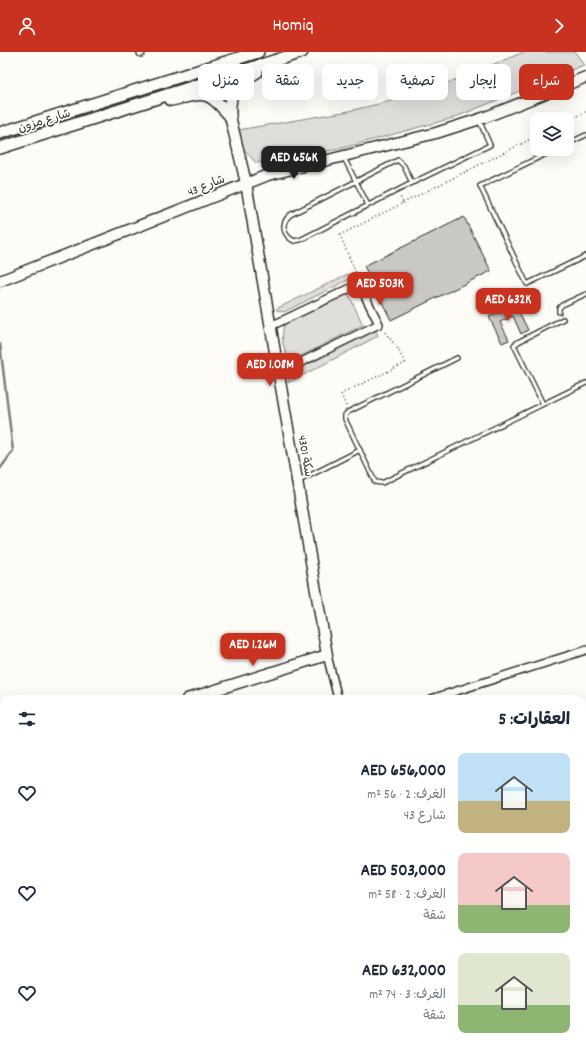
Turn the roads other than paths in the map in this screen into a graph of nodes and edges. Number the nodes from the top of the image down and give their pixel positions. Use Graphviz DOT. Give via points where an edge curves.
graph roads {
  1 [pos="246,52"];
  2 [pos="258,52"];
  3 [pos="302,52"];
  4 [pos="276,60"];
  5 [pos="227,62"];
  6 [pos="586,77"];
  7 [pos="108,114"];
  8 [pos="230,116"];
  9 [pos="479,119"];
  10 [pos="0,133"];
  11 [pos="586,135"];
  12 [pos="574,141"];
  13 [pos="0,148"];
  14 [pos="343,156"];
  15 [pos="542,156"];
  16 [pos="356,181"];
  17 [pos="412,182"];
  18 [pos="246,183"];
  19 [pos="368,205"];
  20 [pos="586,256"];
  21 [pos="0,281"];
  22 [pos="586,294"];
  23 [pos="559,312"];
  24 [pos="563,319"];
  25 [pos="271,326"];
  26 [pos="457,358"];
  27 [pos="279,372"];
  28 [pos="586,383"];
  29 [pos="543,404"];
  30 [pos="360,450"];
  31 [pos="298,482"];
  32 [pos="586,650"];
  33 [pos="327,655"];
  34 [pos="200,695"];
  35 [pos="337,695"];
  36 [pos="444,695"];
  1 -- 5 [label="street"];
  2 -- 5 [label="main road, شارع مزون"];
  3 -- 4 [label="main road, شارع مزون"];
  4 -- 7 [label="main road, شارع مزون"];
  4 -- 8 [label="main road" via="239,82 232,90 229,100"];
  5 -- 10 [label="main road, شارع مزون"];
  6 -- 9 [label="street, شارع 43"];
  7 -- 8 [label="main road" via="203,94 212,97"];
  7 -- 13 [label="main road, شارع مزون"];
  8 -- 18 [label="street, سكة 4301"];
  9 -- 14 [label="street, شارع 43" via="436,133"];
  9 -- 17 [label="lane" via="490,145"];
  11 -- 12 [label="lane"];
  14 -- 16 [label="lane"];
  14 -- 18 [label="street, شارع 43"];
  15 -- 20 [label="lane" via="480,186 527,284"];
  16 -- 17 [label="lane" via="398,160"];
  16 -- 19 [label="lane"];
  16 -- 19 [label="lane" via="290,215 285,219 285,233 294,241 300,240"];
  17 -- 19 [label="lane"];
  18 -- 21 [label="street, شارع 43"];
  18 -- 25 [label="street, سكة 4301"];
  22 -- 23 [label="lane" via="562,305"];
  24 -- 29 [label="lane" via="514,345"];
  25 -- 27 [label="street, سكة 4301"];
  25 -- 27 [label="street" via="359,284 379,324"];
  26 -- 30 [label="lane" via="348,412 345,419"];
  27 -- 31 [label="street, سكة 4301"];
  28 -- 29 [label="lane"];
  29 -- 30 [label="lane" via="382,484 375,482"];
  30 -- 31 [label="lane"];
  31 -- 33 [label="street, سكة 4301"];
  32 -- 36 [label="street"];
  33 -- 34 [label="street"];
  33 -- 35 [label="street"];
}
